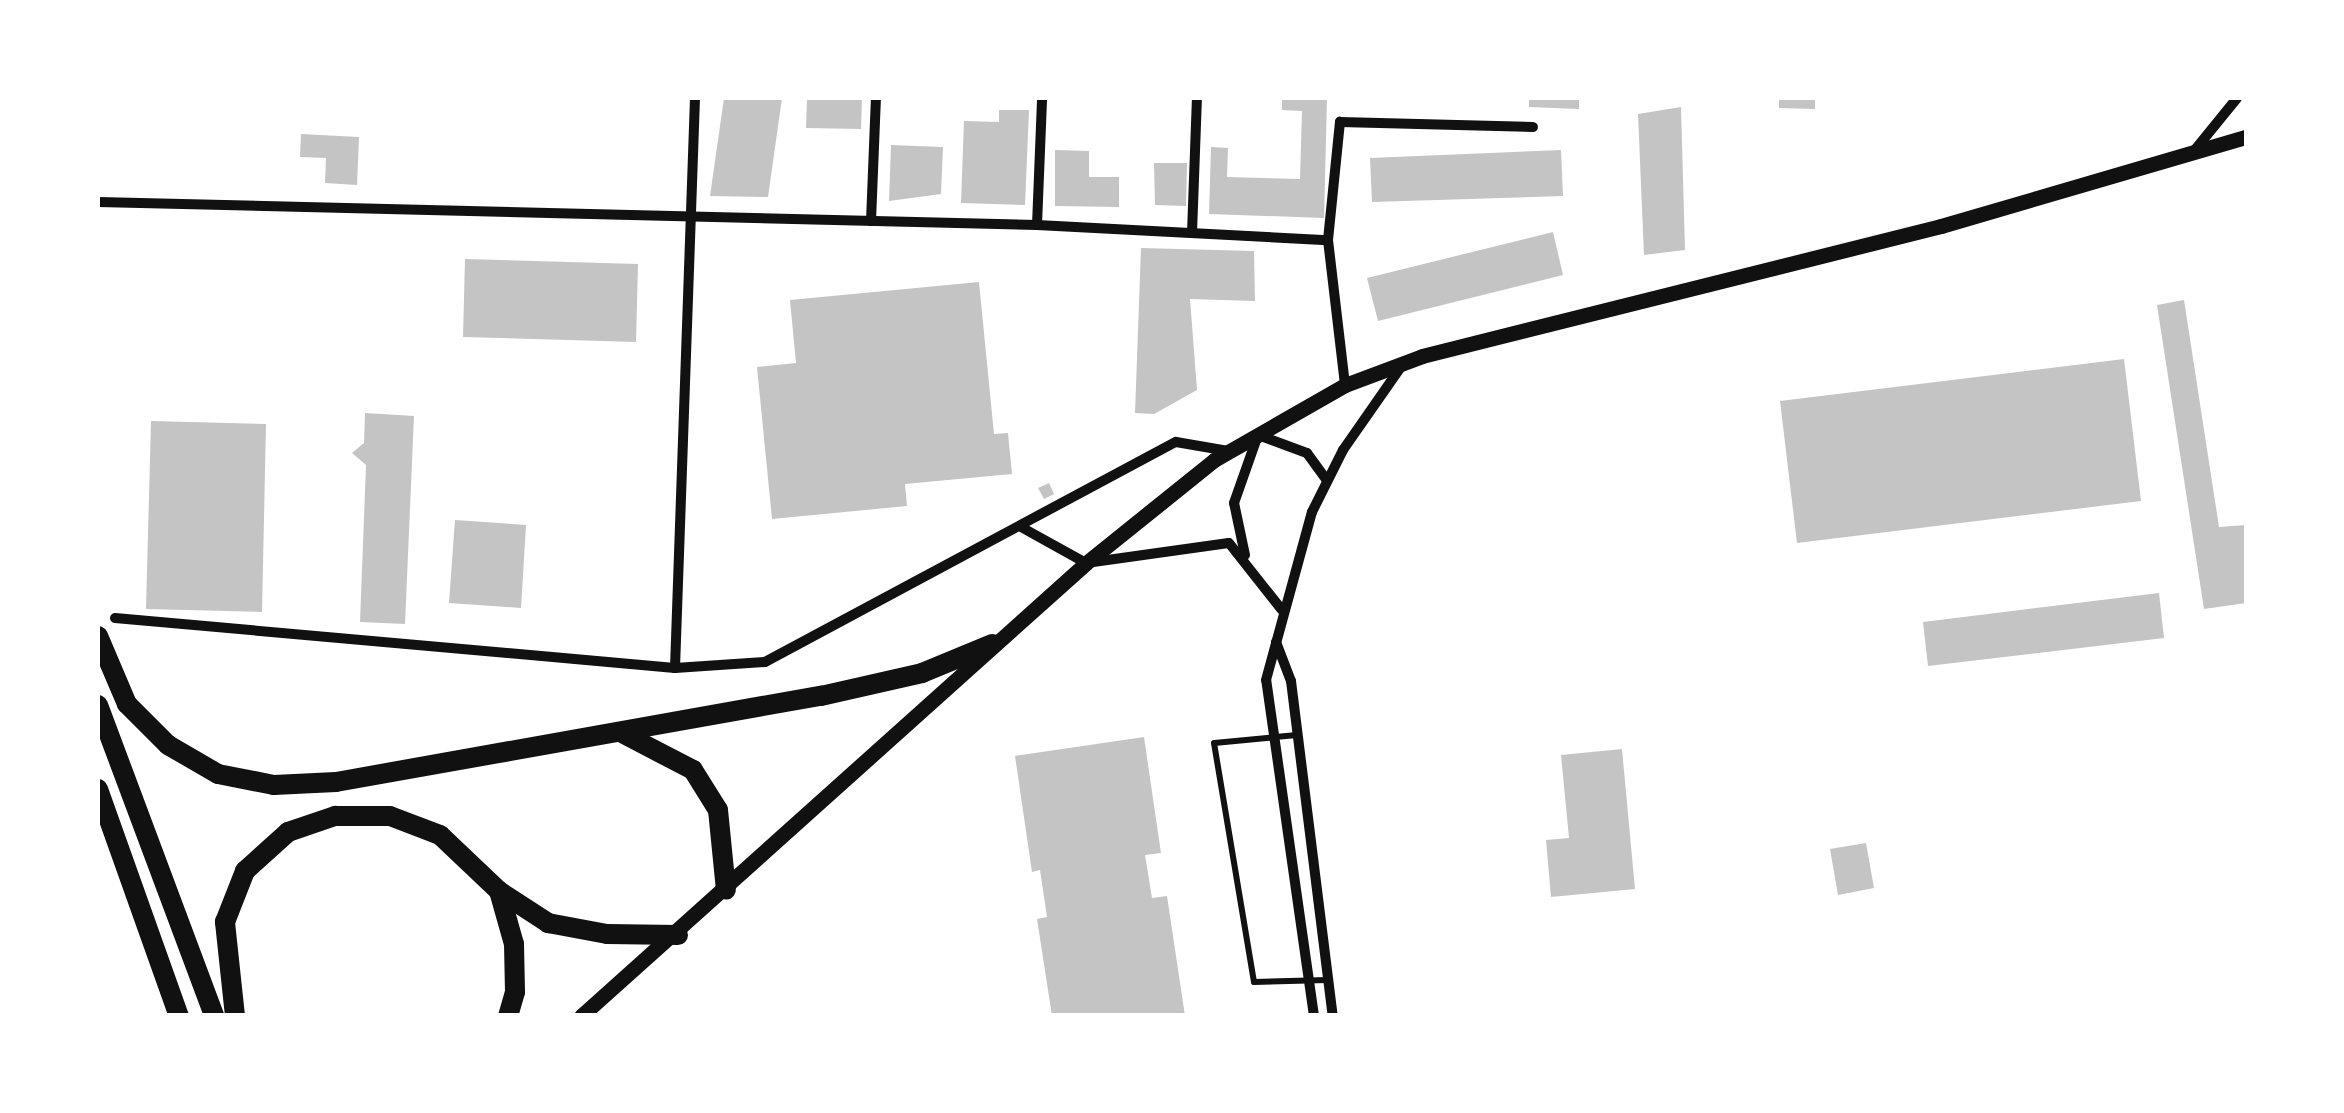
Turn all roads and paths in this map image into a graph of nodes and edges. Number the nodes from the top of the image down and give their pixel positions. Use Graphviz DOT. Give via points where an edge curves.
graph roads {
  1 [pos="695,98"];
  2 [pos="876,98"];
  3 [pos="1042,98"];
  4 [pos="1197,98"];
  5 [pos="2237,98"];
  6 [pos="1533,128"];
  7 [pos="2246,137"];
  8 [pos="2194,152"];
  9 [pos="98,202"];
  10 [pos="692,216"];
  11 [pos="871,221"];
  12 [pos="1037,225"];
  13 [pos="1192,233"];
  14 [pos="1328,240"];
  15 [pos="1403,363"];
  16 [pos="1345,385"];
  17 [pos="1258,435"];
  18 [pos="1229,451"];
  19 [pos="1328,481"];
  20 [pos="1021,527"];
  21 [pos="1245,556"];
  22 [pos="1086,563"];
  23 [pos="1282,610"];
  24 [pos="115,618"];
  25 [pos="98,636"];
  26 [pos="1276,640"];
  27 [pos="992,644"];
  28 [pos="675,668"];
  29 [pos="98,705"];
  30 [pos="622,733"];
  31 [pos="1297,735"];
  32 [pos="1276,736"];
  33 [pos="98,789"];
  34 [pos="726,890"];
  35 [pos="499,891"];
  36 [pos="678,935"];
  37 [pos="1327,980"];
  38 [pos="1310,981"];
  39 [pos="179,1016"];
  40 [pos="214,1016"];
  41 [pos="235,1016"];
  42 [pos="508,1016"];
  43 [pos="581,1016"];
  44 [pos="1314,1016"];
  45 [pos="1332,1016"];
  1 -- 10 [label="street"];
  2 -- 11 [label="street"];
  3 -- 12 [label="street"];
  4 -- 13 [label="street"];
  5 -- 8 [label="street"];
  6 -- 14 [label="street" via="1340,122"];
  7 -- 8 [label="street"];
  8 -- 15 [label="street" via="1941,226"];
  9 -- 10 [label="street"];
  10 -- 11 [label="street"];
  10 -- 28 [label="street"];
  11 -- 12 [label="street"];
  12 -- 13 [label="street"];
  13 -- 14 [label="street"];
  14 -- 16 [label="street"];
  15 -- 16 [label="street"];
  15 -- 19 [label="street"];
  16 -- 17 [label="street"];
  17 -- 18 [label="street"];
  17 -- 19 [label="street" via="1307,452"];
  17 -- 21 [label="street" via="1234,503"];
  18 -- 20 [label="street" via="1176,442"];
  18 -- 22 [label="street"];
  19 -- 23 [label="street"];
  20 -- 22 [label="street"];
  20 -- 28 [label="street" via="765,662"];
  21 -- 22 [label="street" via="1229,543"];
  21 -- 23 [label="street"];
  22 -- 27 [label="street"];
  23 -- 26 [label="street"];
  24 -- 28 [label="street"];
  25 -- 30 [label="highway" via="127,704 168,745 218,774 274,786 336,782"];
  26 -- 31 [label="street" via="1291,682"];
  26 -- 32 [label="street" via="1266,680"];
  27 -- 30 [label="highway" via="922,673"];
  27 -- 34 [label="street"];
  29 -- 40 [label="highway"];
  30 -- 34 [label="highway" via="693,770 718,810"];
  31 -- 32 [label="lane"];
  31 -- 37 [label="street"];
  32 -- 38 [label="street"];
  32 -- 38 [label="lane" via="1214,742 1254,982"];
  33 -- 39 [label="highway"];
  34 -- 36 [label="street"];
  35 -- 36 [label="highway" via="548,924"];
  35 -- 41 [label="highway" via="440,834 390,816 335,816 288,832 245,871 225,922"];
  35 -- 42 [label="highway" via="514,944"];
  36 -- 43 [label="street"];
  37 -- 38 [label="lane"];
  37 -- 45 [label="street"];
  38 -- 44 [label="street"];
}
